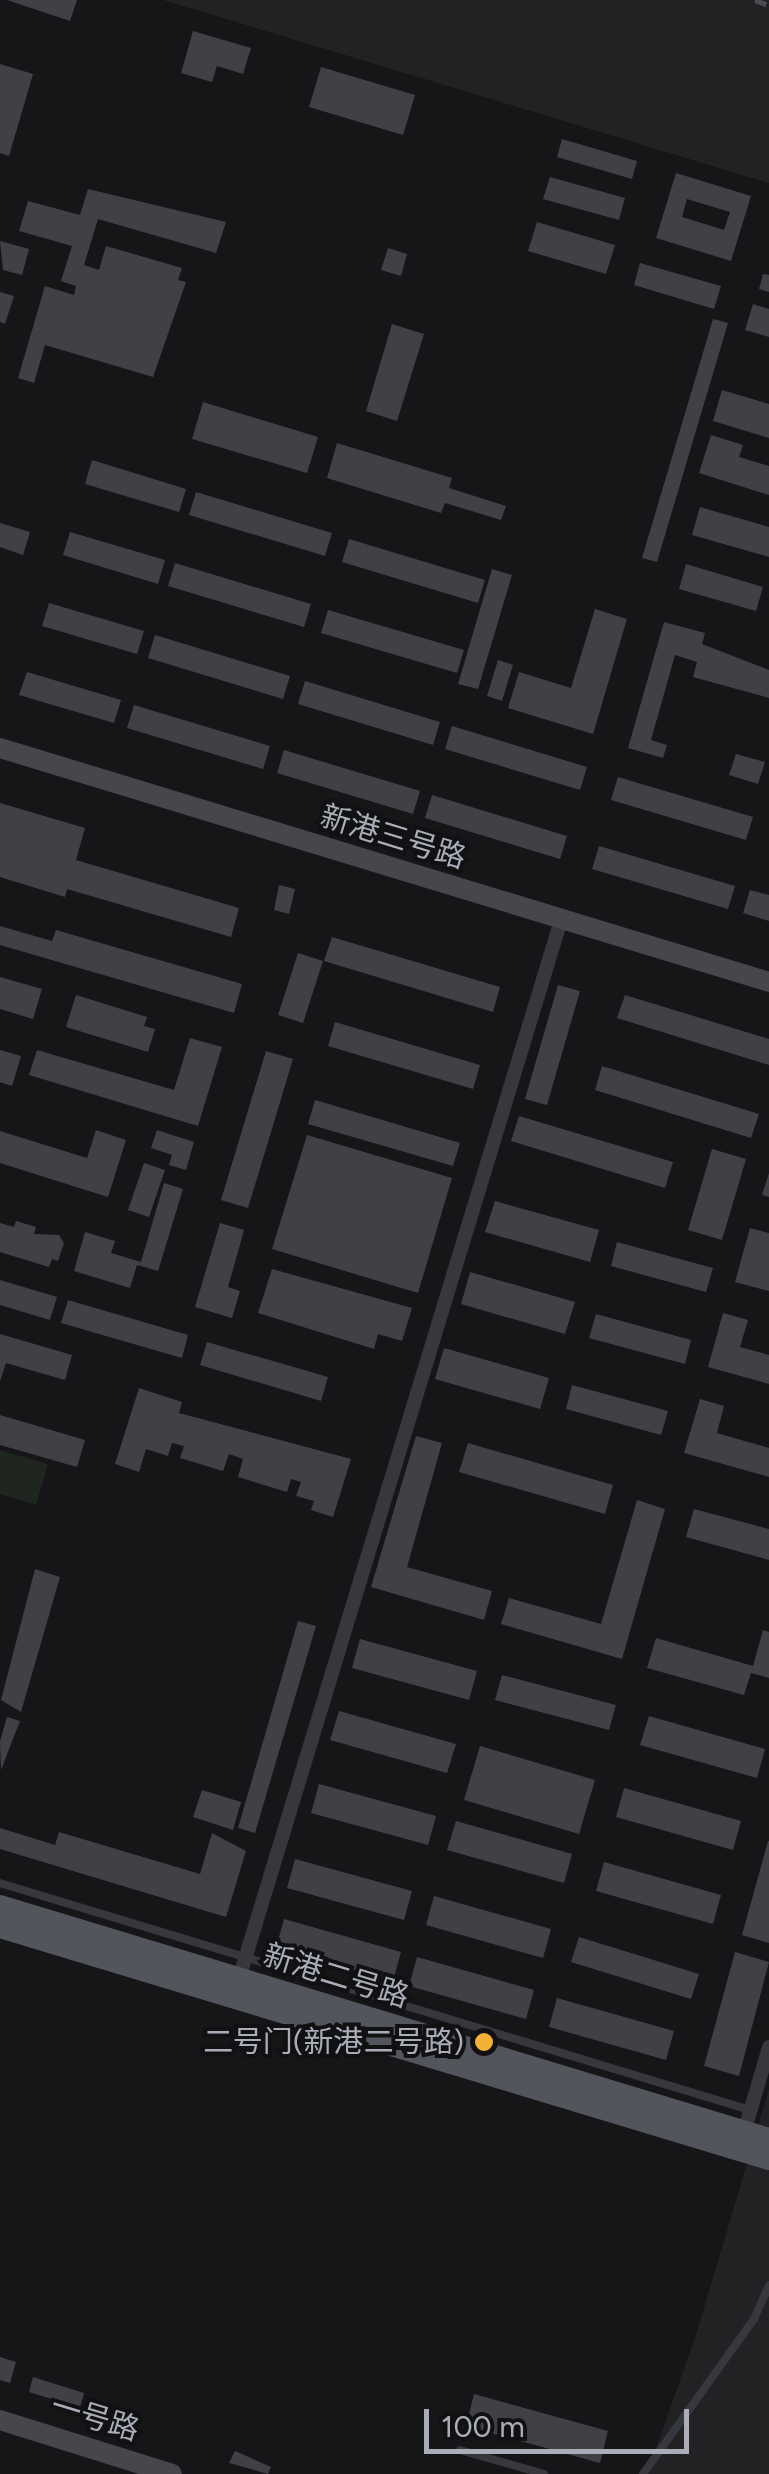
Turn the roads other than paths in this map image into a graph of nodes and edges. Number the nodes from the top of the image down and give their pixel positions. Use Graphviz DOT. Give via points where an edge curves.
graph roads {
  1 [pos="0,748"];
  2 [pos="0,761"];
  3 [pos="559,926"];
  4 [pos="769,982"];
  5 [pos="769,992"];
  6 [pos="0,1883"];
  7 [pos="0,1906"];
  8 [pos="0,1927"];
  9 [pos="240,1978"];
  10 [pos="769,2047"];
  11 [pos="745,2131"];
  12 [pos="769,2140"];
  13 [pos="769,2159"];
  14 [pos="769,2285"];
  15 [pos="0,2420"];
  16 [pos="0,2431"];
  17 [pos="460,2450"];
  18 [pos="138,2474"];
  19 [pos="172,2474"];
  20 [pos="544,2474"];
  21 [pos="643,2474"];
  1 -- 3 [label="street, 新港三号路"];
  2 -- 3 [label="street, 新港三号路"];
  3 -- 4 [label="street, 新港三号路"];
  3 -- 5 [label="street, 新港三号路"];
  3 -- 9 [label="street"];
  6 -- 9 [label="lane"];
  7 -- 9 [label="main road, 新港二号路"];
  8 -- 9 [label="main road, 新港二号路"];
  9 -- 11 [label="main road, 新港二号路"];
  9 -- 11 [label="lane"];
  10 -- 11 [label="street"];
  11 -- 12 [label="main road, 新港二号路"];
  11 -- 13 [label="main road, 新港二号路"];
  14 -- 21 [label="lane" via="754,2319"];
  15 -- 19 [label="street, 一号路"];
  16 -- 18 [label="street, 一号路"];
  17 -- 20 [label="lane"];
}
